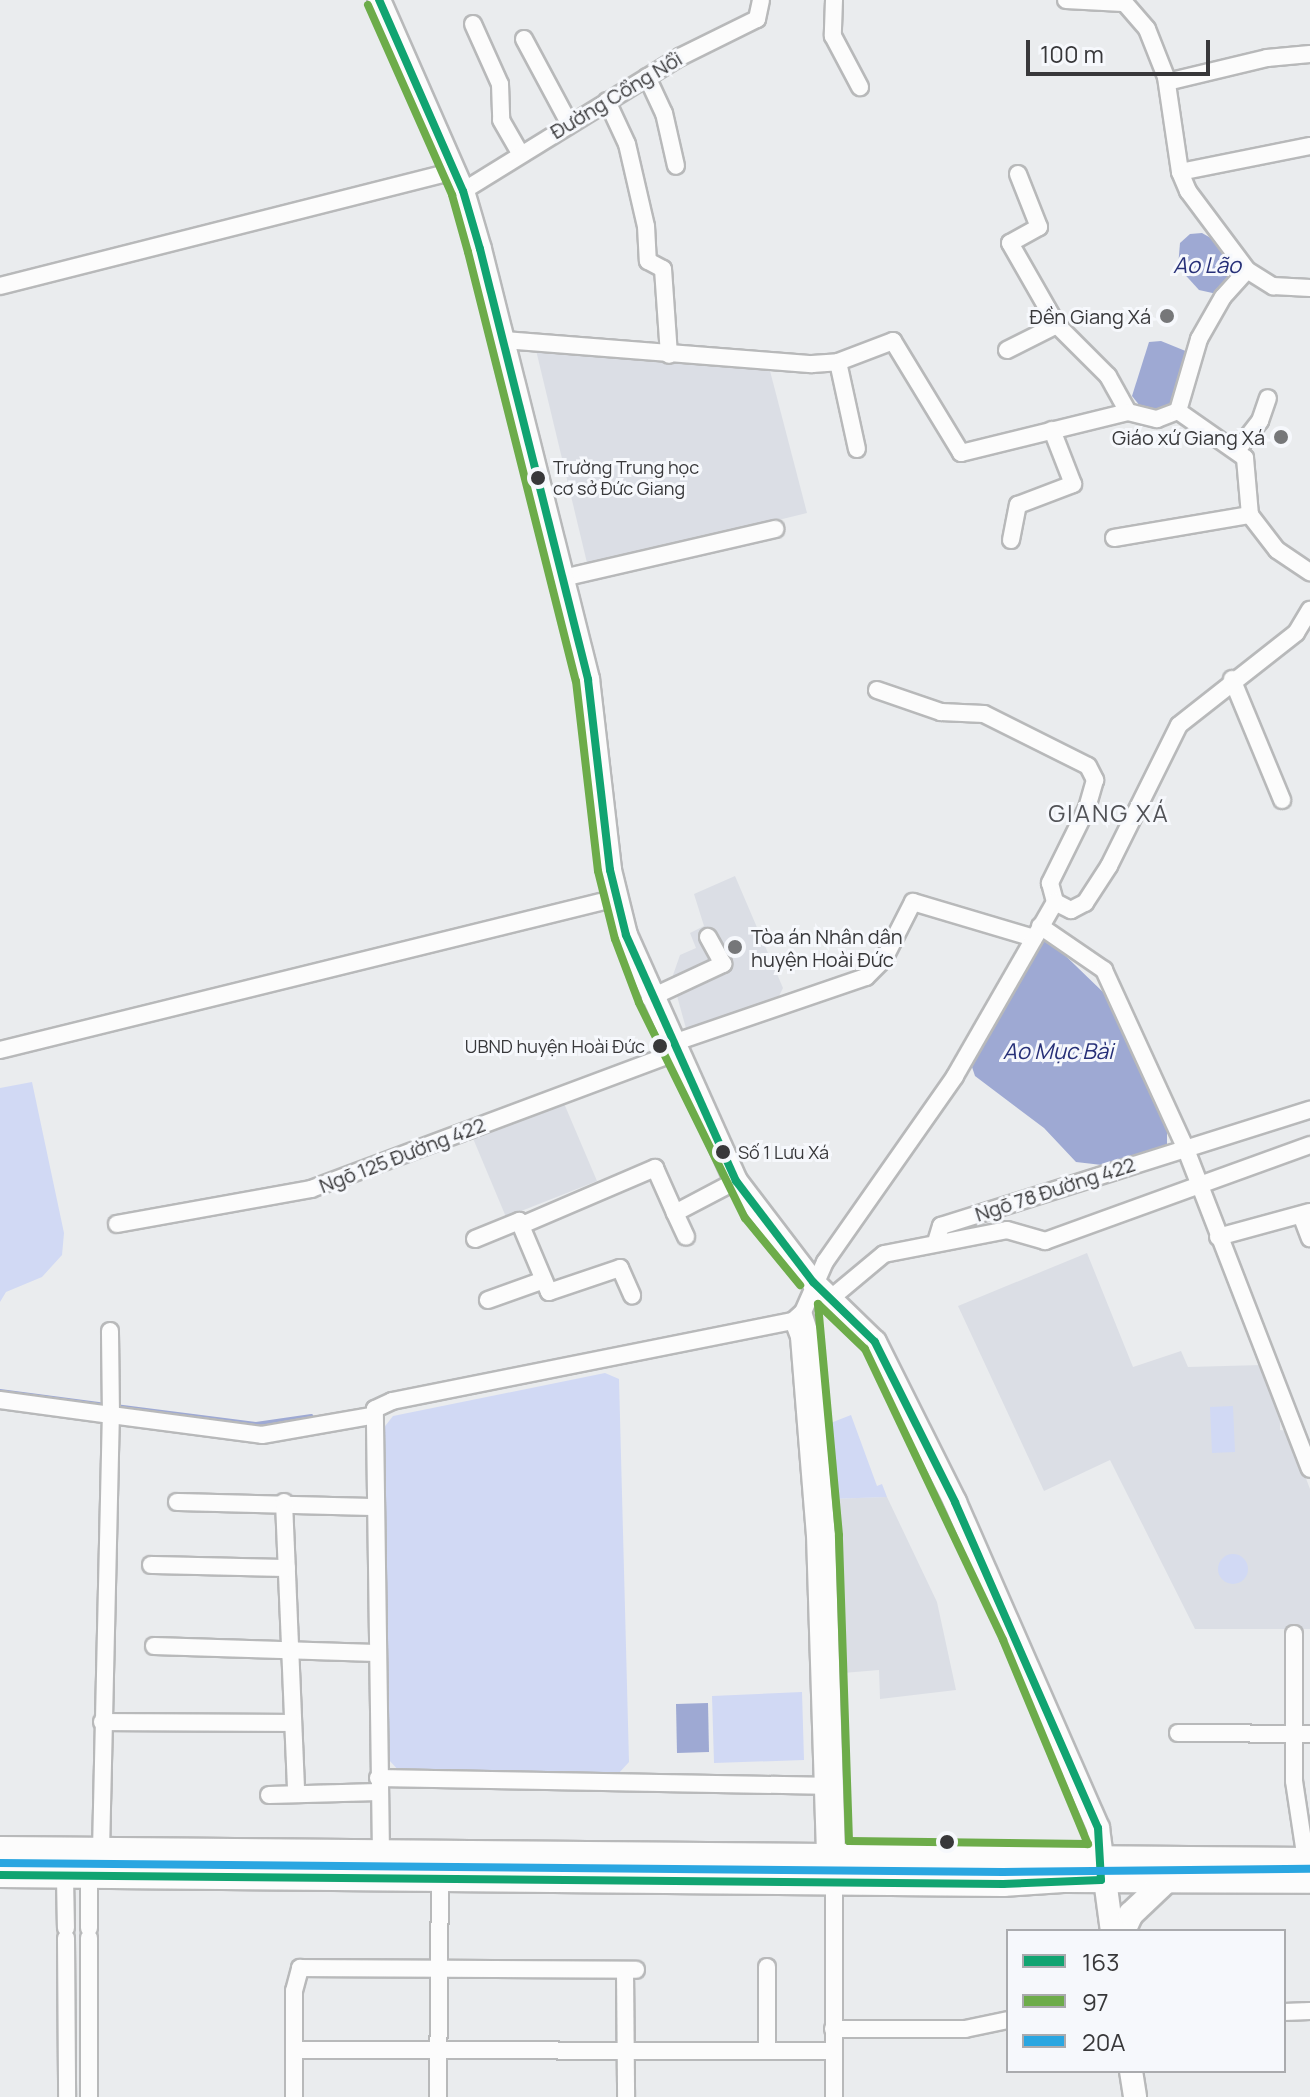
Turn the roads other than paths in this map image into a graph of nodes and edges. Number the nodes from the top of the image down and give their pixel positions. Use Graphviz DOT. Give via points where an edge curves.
graph roads {
  1 [pos="379,0"];
  2 [pos="834,0"];
  3 [pos="1066,0"];
  4 [pos="757,1"];
  5 [pos="1129,5"];
  6 [pos="473,24"];
  7 [pos="524,39"];
  8 [pos="1310,54"];
  9 [pos="647,77"];
  10 [pos="1167,82"];
  11 [pos="860,87"];
  12 [pos="607,101"];
  13 [pos="569,123"];
  14 [pos="1310,146"];
  15 [pos="520,153"];
  16 [pos="676,166"];
  17 [pos="1180,172"];
  18 [pos="1018,174"];
  19 [pos="459,181"];
  20 [pos="1247,270"];
  21 [pos="0,286"];
  22 [pos="1310,288"];
  23 [pos="1057,325"];
  24 [pos="504,340"];
  25 [pos="1007,350"];
  26 [pos="669,355"];
  27 [pos="838,362"];
  28 [pos="1268,398"];
  29 [pos="1178,411"];
  30 [pos="1128,412"];
  31 [pos="1052,430"];
  32 [pos="857,449"];
  33 [pos="1238,449"];
  34 [pos="1250,515"];
  35 [pos="775,529"];
  36 [pos="1114,538"];
  37 [pos="1011,540"];
  38 [pos="1310,572"];
  39 [pos="563,578"];
  40 [pos="1310,610"];
  41 [pos="1232,679"];
  42 [pos="877,690"];
  43 [pos="1282,800"];
  44 [pos="617,898"];
  45 [pos="1055,902"];
  46 [pos="1037,932"];
  47 [pos="708,937"];
  48 [pos="650,998"];
  49 [pos="675,1047"];
  50 [pos="0,1050"];
  51 [pos="1310,1110"];
  52 [pos="1310,1145"];
  53 [pos="1185,1147"];
  54 [pos="736,1181"];
  55 [pos="1198,1182"];
  56 [pos="997,1207"];
  57 [pos="675,1213"];
  58 [pos="1305,1213"];
  59 [pos="117,1224"];
  60 [pos="522,1225"];
  61 [pos="1007,1230"];
  62 [pos="686,1237"];
  63 [pos="1218,1237"];
  64 [pos="1310,1238"];
  65 [pos="475,1239"];
  66 [pos="936,1242"];
  67 [pos="544,1280"];
  68 [pos="813,1282"];
  69 [pos="632,1295"];
  70 [pos="830,1299"];
  71 [pos="488,1300"];
  72 [pos="798,1317"];
  73 [pos="110,1331"];
  74 [pos="0,1400"];
  75 [pos="111,1415"];
  76 [pos="371,1416"];
  77 [pos="1310,1469"];
  78 [pos="177,1502"];
  79 [pos="284,1502"];
  80 [pos="373,1507"];
  81 [pos="151,1565"];
  82 [pos="287,1568"];
  83 [pos="1294,1634"];
  84 [pos="154,1646"];
  85 [pos="290,1652"];
  86 [pos="376,1653"];
  87 [pos="102,1722"];
  88 [pos="293,1723"];
  89 [pos="1178,1733"];
  90 [pos="1302,1734"];
  91 [pos="378,1785"];
  92 [pos="822,1786"];
  93 [pos="296,1794"];
  94 [pos="269,1795"];
  95 [pos="0,1849"];
  96 [pos="101,1851"];
  97 [pos="381,1853"];
  98 [pos="608,1853"];
  99 [pos="831,1853"];
  100 [pos="1309,1867"];
  101 [pos="1101,1868"];
  102 [pos="0,1875"];
  103 [pos="77,1877"];
  104 [pos="440,1878"];
  105 [pos="609,1880"];
  106 [pos="834,1880"];
  107 [pos="1167,1880"];
  108 [pos="1112,1929"];
  109 [pos="1124,1929"];
  110 [pos="439,1967"];
  111 [pos="767,1967"];
  112 [pos="1310,2011"];
  113 [pos="1286,2012"];
  114 [pos="1006,2020"];
  115 [pos="833,2029"];
  116 [pos="294,2050"];
  117 [pos="767,2051"];
  118 [pos="833,2051"];
  119 [pos="438,2052"];
  120 [pos="626,2054"];
  121 [pos="1131,2073"];
  122 [pos="67,2097"];
  123 [pos="89,2097"];
  124 [pos="294,2097"];
  125 [pos="438,2097"];
  126 [pos="626,2097"];
  127 [pos="834,2097"];
  128 [pos="1135,2097"];
  1 -- 19 [label="main road"];
  2 -- 11 [label="street" via="833,36"];
  3 -- 5 [label="street"];
  4 -- 9 [label="street, Đường Cổng Nổi" via="757,19"];
  5 -- 10 [label="street"];
  6 -- 15 [label="street" via="500,84 501,120"];
  7 -- 13 [label="street"];
  8 -- 10 [label="street" via="1267,58"];
  9 -- 12 [label="street, Đường Cổng Nổi"];
  9 -- 16 [label="street" via="664,113"];
  10 -- 17 [label="street"];
  12 -- 13 [label="street, Đường Cổng Nổi"];
  12 -- 26 [label="street" via="627,144 646,226 648,261 663,269"];
  13 -- 15 [label="street, Đường Cổng Nổi"];
  14 -- 17 [label="street"];
  15 -- 19 [label="street, Đường Cổng Nổi"];
  17 -- 20 [label="street" via="1188,191"];
  18 -- 23 [label="street" via="1039,227 1010,243"];
  19 -- 21 [label="street, Đường Cổng Nổi"];
  19 -- 24 [label="main road"];
  20 -- 22 [label="street" via="1273,286"];
  20 -- 29 [label="street" via="1223,297 1199,339"];
  23 -- 25 [label="street"];
  23 -- 30 [label="street" via="1108,376"];
  24 -- 26 [label="street"];
  24 -- 39 [label="main road"];
  26 -- 27 [label="street"];
  27 -- 31 [label="street" via="893,341 961,453"];
  27 -- 32 [label="street"];
  28 -- 33 [label="street" via="1260,421"];
  29 -- 30 [label="street" via="1157,419"];
  29 -- 33 [label="street"];
  30 -- 31 [label="street"];
  31 -- 37 [label="street" via="1073,484 1018,505"];
  33 -- 34 [label="street" via="1249,480"];
  34 -- 36 [label="street"];
  34 -- 38 [label="street" via="1277,550"];
  35 -- 39 [label="street"];
  39 -- 44 [label="main road" via="588,679"];
  40 -- 41 [label="street" via="1296,633 1254,669"];
  41 -- 43 [label="street"];
  41 -- 45 [label="street" via="1179,725 1085,903 1071,910"];
  42 -- 45 [label="street" via="941,712 984,714 1093,772 1087,808 1050,883"];
  44 -- 48 [label="main road"];
  44 -- 50 [label="street"];
  45 -- 46 [label="street"];
  46 -- 49 [label="street, Ngõ 125 Đường 422" via="913,902 884,959 866,977"];
  46 -- 53 [label="street" via="1104,970"];
  46 -- 68 [label="street" via="955,1076"];
  47 -- 48 [label="street" via="723,964"];
  48 -- 49 [label="main road"];
  49 -- 54 [label="main road"];
  49 -- 59 [label="street, Ngõ 125 Đường 422" via="311,1189"];
  51 -- 53 [label="street, Ngõ 78 Đường 422"];
  52 -- 55 [label="street"];
  53 -- 55 [label="street"];
  53 -- 56 [label="street, Ngõ 78 Đường 422"];
  54 -- 57 [label="street"];
  54 -- 68 [label="main road"];
  55 -- 61 [label="street" via="1045,1241"];
  55 -- 63 [label="street"];
  56 -- 61 [label="street"];
  56 -- 66 [label="street, Ngõ 78 Đường 422" via="941,1226"];
  57 -- 60 [label="street" via="655,1168"];
  57 -- 62 [label="street"];
  58 -- 63 [label="street"];
  58 -- 64 [label="street"];
  60 -- 65 [label="street" via="519,1221"];
  60 -- 67 [label="street"];
  61 -- 66 [label="street"];
  63 -- 77 [label="street"];
  66 -- 70 [label="street" via="884,1254"];
  67 -- 69 [label="street" via="549,1292 620,1268"];
  67 -- 71 [label="street"];
  68 -- 70 [label="main road"];
  68 -- 72 [label="street"];
  70 -- 101 [label="main road" via="875,1342 955,1502 1094,1819"];
  72 -- 76 [label="street" via="392,1401"];
  72 -- 92 [label="street" via="815,1535"];
  72 -- 99 [label="street" via="810,1334 827,1535"];
  73 -- 75 [label="street"];
  74 -- 75 [label="street"];
  75 -- 76 [label="street" via="262,1435"];
  75 -- 87 [label="street"];
  76 -- 80 [label="street"];
  78 -- 79 [label="street"];
  79 -- 80 [label="street"];
  79 -- 82 [label="street"];
  80 -- 86 [label="street"];
  81 -- 82 [label="street"];
  82 -- 85 [label="street"];
  83 -- 90 [label="street"];
  84 -- 85 [label="street"];
  85 -- 86 [label="street"];
  85 -- 88 [label="street"];
  86 -- 91 [label="street"];
  87 -- 88 [label="street"];
  87 -- 96 [label="street"];
  88 -- 93 [label="street"];
  89 -- 90 [label="street"];
  90 -- 100 [label="street" via="1294,1781"];
  91 -- 92 [label="street"];
  91 -- 93 [label="street"];
  91 -- 97 [label="street"];
  92 -- 99 [label="street"];
  93 -- 94 [label="street"];
  95 -- 96 [label="highway"];
  96 -- 97 [label="highway"];
  97 -- 98 [label="highway"];
  98 -- 99 [label="highway"];
  98 -- 105 [label="highway"];
  99 -- 101 [label="highway"];
  100 -- 101 [label="highway"];
  100 -- 107 [label="highway"];
  101 -- 106 [label="highway" via="1003,1884"];
  101 -- 107 [label="highway"];
  101 -- 108 [label="main road"];
  102 -- 103 [label="highway"];
  103 -- 104 [label="highway"];
  103 -- 122 [label="street" via="66,1933"];
  103 -- 123 [label="street" via="89,1933"];
  104 -- 105 [label="highway"];
  104 -- 110 [label="street"];
  105 -- 106 [label="highway"];
  106 -- 115 [label="street"];
  107 -- 109 [label="highway" via="1131,1914"];
  110 -- 116 [label="street" via="300,1968 294,1991"];
  110 -- 119 [label="street"];
  110 -- 120 [label="street" via="630,1970"];
  111 -- 117 [label="street"];
  112 -- 113 [label="street"];
  114 -- 115 [label="street" via="965,2029"];
  115 -- 118 [label="street"];
  116 -- 119 [label="street"];
  116 -- 124 [label="street"];
  117 -- 118 [label="street"];
  117 -- 120 [label="street"];
  118 -- 127 [label="street"];
  119 -- 120 [label="street"];
  119 -- 125 [label="street"];
  120 -- 126 [label="street"];
  121 -- 128 [label="main road"];
}
